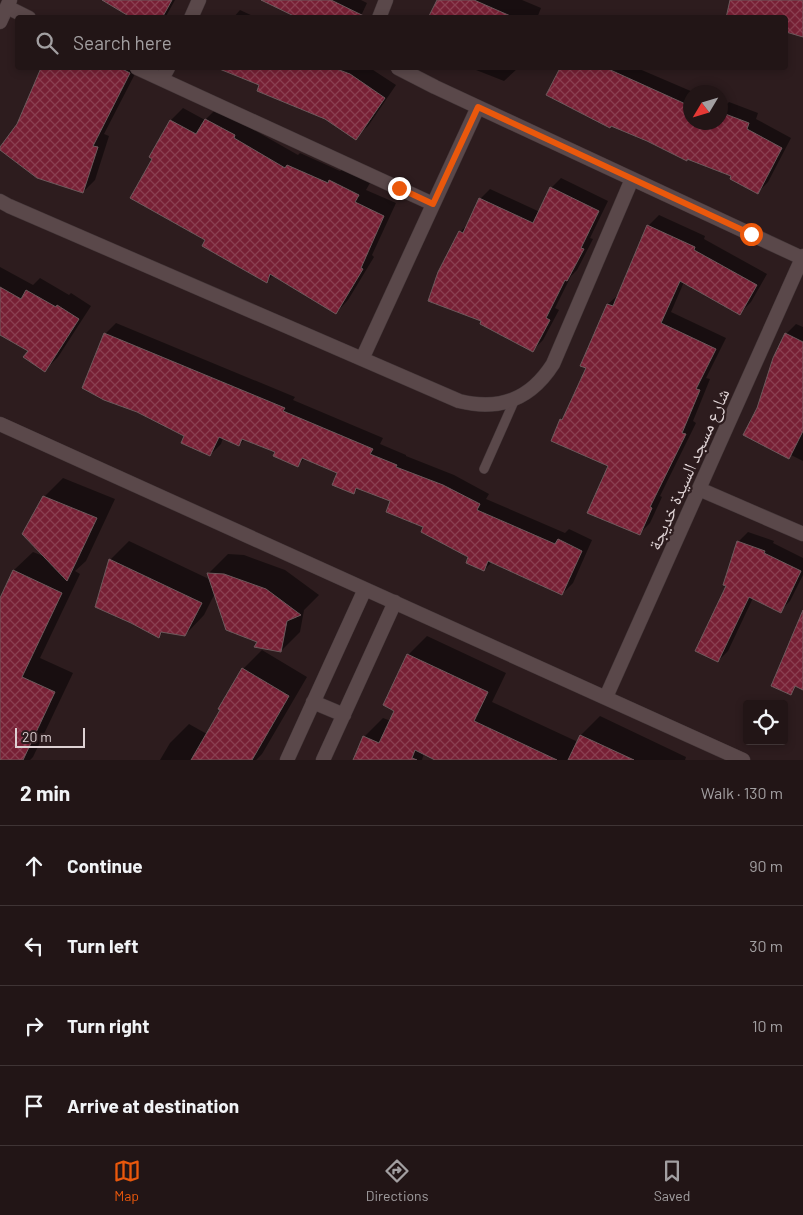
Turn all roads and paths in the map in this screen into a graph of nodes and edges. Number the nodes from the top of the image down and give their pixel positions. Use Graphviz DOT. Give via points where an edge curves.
graph roads {
  1 [pos="199,0"];
  2 [pos="386,0"];
  3 [pos="8,4"];
  4 [pos="24,15"];
  5 [pos="192,15"];
  6 [pos="380,15"];
  7 [pos="0,22"];
  8 [pos="148,70"];
  9 [pos="402,70"];
  10 [pos="165,73"];
  11 [pos="478,107"];
  12 [pos="632,179"];
  13 [pos="0,201"];
  14 [pos="433,204"];
  15 [pos="802,257"];
  16 [pos="362,359"];
  17 [pos="515,399"];
  18 [pos="0,424"];
  19 [pos="484,469"];
  20 [pos="699,490"];
  21 [pos="803,534"];
  22 [pos="365,589"];
  23 [pos="395,602"];
  24 [pos="606,697"];
  25 [pos="313,702"];
  26 [pos="344,715"];
  27 [pos="286,760"];
  28 [pos="323,760"];
  29 [pos="743,760"];
  1 -- 5 [label="street"];
  2 -- 6 [label="street"];
  3 -- 4 [label="street"];
  3 -- 7 [label="street"];
  8 -- 10 [label="street"];
  9 -- 11 [label="street"];
  10 -- 14 [label="street"];
  11 -- 12 [label="street"];
  11 -- 14 [label="street"];
  12 -- 15 [label="street"];
  12 -- 17 [label="street" via="552,364 537,385"];
  13 -- 16 [label="street"];
  14 -- 16 [label="street"];
  15 -- 20 [label="street, شارع مسجد السيدة خديجة"];
  16 -- 17 [label="street" via="459,401 487,406"];
  17 -- 19 [label="lane"];
  18 -- 22 [label="street"];
  20 -- 21 [label="street"];
  20 -- 24 [label="street, شارع مسجد السيدة خديجة"];
  22 -- 23 [label="street"];
  22 -- 25 [label="street"];
  23 -- 24 [label="street"];
  23 -- 26 [label="street"];
  24 -- 29 [label="street"];
  25 -- 26 [label="street"];
  25 -- 27 [label="street"];
  26 -- 28 [label="street"];
}
